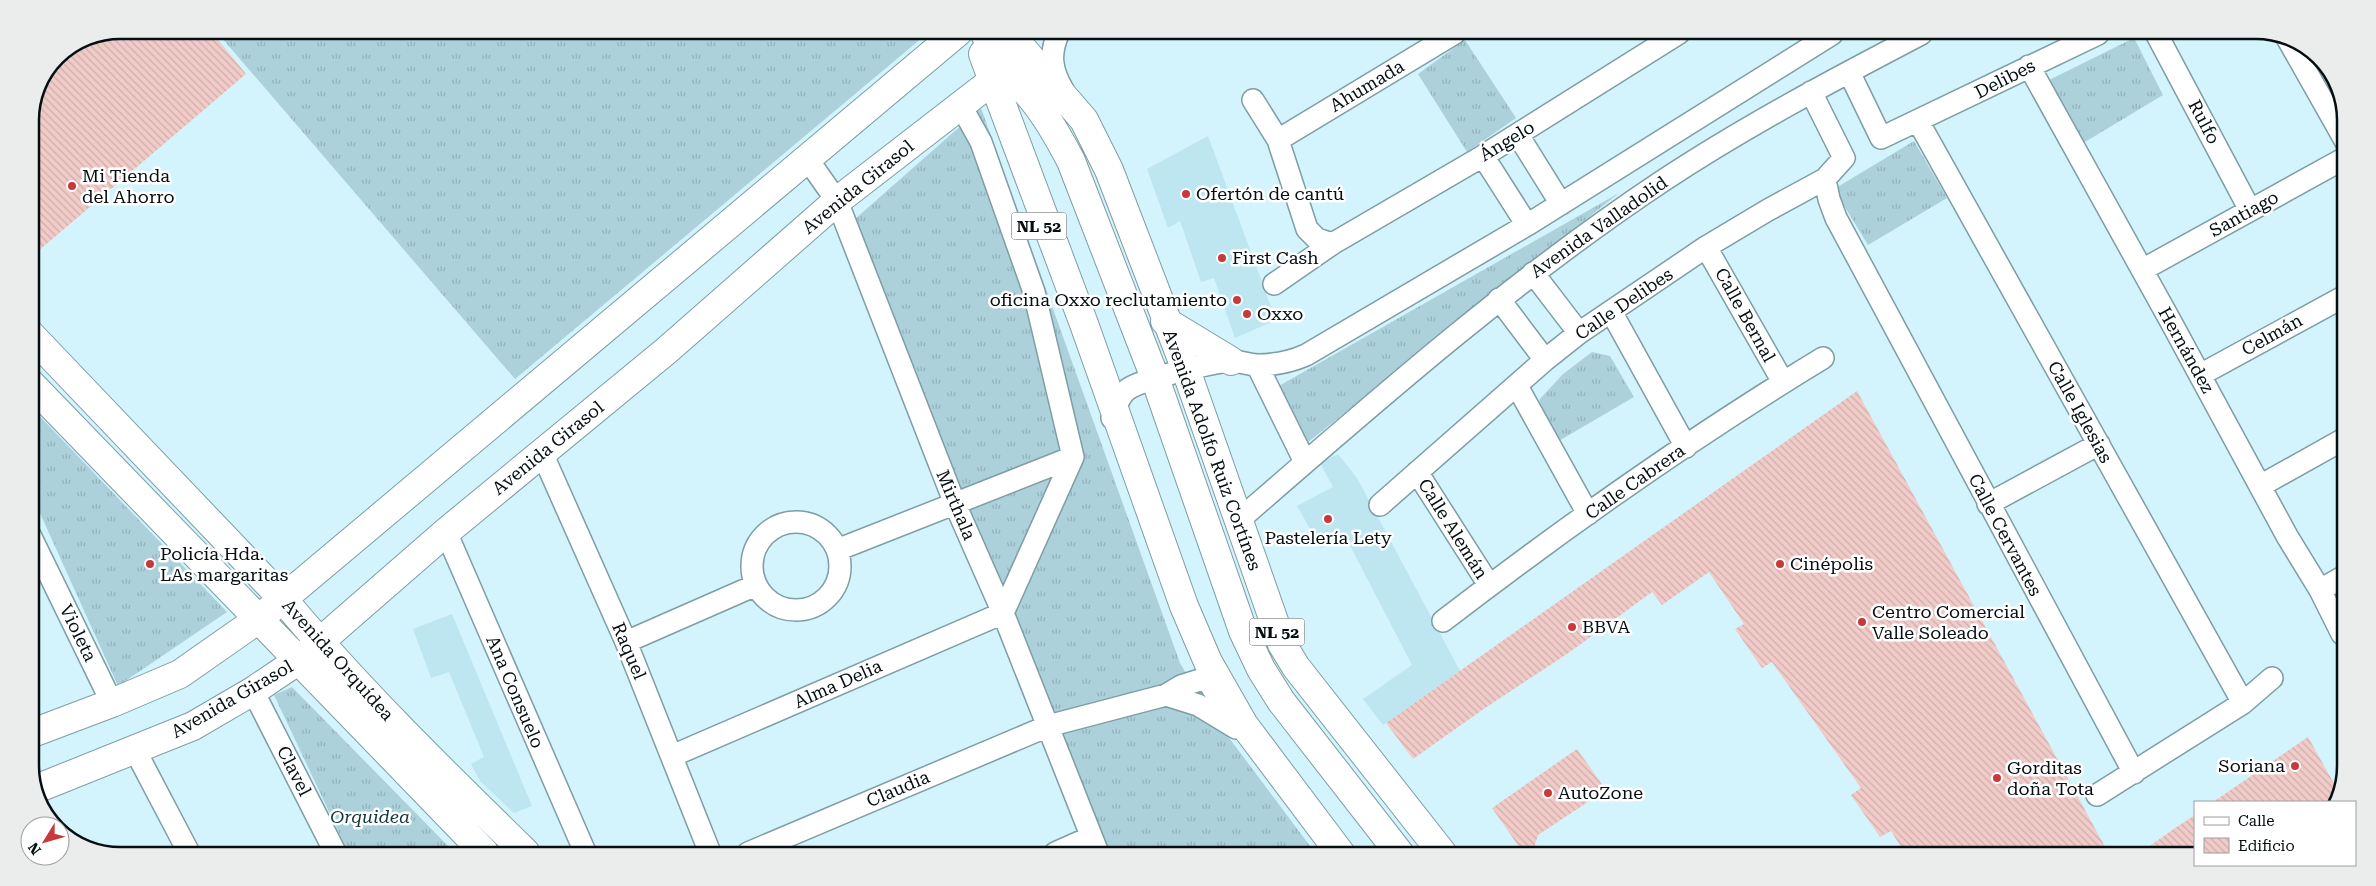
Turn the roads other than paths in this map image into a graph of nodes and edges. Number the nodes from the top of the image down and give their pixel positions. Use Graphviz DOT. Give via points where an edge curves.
graph roads {
  1 [pos="950,39"];
  2 [pos="987,39"];
  3 [pos="987,39"];
  4 [pos="1056,39"];
  5 [pos="1445,39"];
  6 [pos="1670,39"];
  7 [pos="1824,39"];
  8 [pos="1912,39"];
  9 [pos="2075,39"];
  10 [pos="2159,39"];
  11 [pos="2061,42"];
  12 [pos="2292,47"];
  13 [pos="2029,66"];
  14 [pos="1003,71"];
  15 [pos="1849,72"];
  16 [pos="1811,92"];
  17 [pos="1253,100"];
  18 [pos="960,104"];
  19 [pos="1072,105"];
  20 [pos="1918,121"];
  21 [pos="2337,126"];
  22 [pos="1518,135"];
  23 [pos="1278,140"];
  24 [pos="1482,156"];
  25 [pos="808,160"];
  26 [pos="2337,163"];
  27 [pos="1825,179"];
  28 [pos="838,202"];
  29 [pos="1560,204"];
  30 [pos="2250,210"];
  31 [pos="1527,225"];
  32 [pos="1332,244"];
  33 [pos="1706,247"];
  34 [pos="2142,270"];
  35 [pos="1533,274"];
  36 [pos="1274,284"];
  37 [pos="1499,299"];
  38 [pos="2337,300"];
  39 [pos="1612,313"];
  40 [pos="1165,321"];
  41 [pos="1579,334"];
  42 [pos="39,343"];
  43 [pos="1822,358"];
  44 [pos="1545,360"];
  45 [pos="1244,363"];
  46 [pos="1186,370"];
  47 [pos="2200,375"];
  48 [pos="1155,378"];
  49 [pos="1783,382"];
  50 [pos="1516,386"];
  51 [pos="39,392"];
  52 [pos="1115,410"];
  53 [pos="2337,443"];
  54 [pos="2098,444"];
  55 [pos="1686,447"];
  56 [pos="542,453"];
  57 [pos="1072,457"];
  58 [pos="1305,462"];
  59 [pos="1417,472"];
  60 [pos="2260,486"];
  61 [pos="955,504"];
  62 [pos="1380,504"];
  63 [pos="1988,504"];
  64 [pos="1588,514"];
  65 [pos="1239,520"];
  66 [pos="446,532"];
  67 [pos="837,550"];
  68 [pos="39,554"];
  69 [pos="2337,580"];
  70 [pos="756,585"];
  71 [pos="1489,586"];
  72 [pos="2320,590"];
  73 [pos="282,598"];
  74 [pos="1003,612"];
  75 [pos="260,618"];
  76 [pos="1443,621"];
  77 [pos="2337,624"];
  78 [pos="626,642"];
  79 [pos="309,651"];
  80 [pos="2272,678"];
  81 [pos="1211,686"];
  82 [pos="253,691"];
  83 [pos="1166,695"];
  84 [pos="2243,703"];
  85 [pos="112,704"];
  86 [pos="1048,726"];
  87 [pos="1236,728"];
  88 [pos="39,731"];
  89 [pos="136,750"];
  90 [pos="672,756"];
  91 [pos="2134,773"];
  92 [pos="41,787"];
  93 [pos="2098,795"];
  94 [pos="1095,845"];
  95 [pos="186,847"];
  96 [pos="332,847"];
  97 [pos="480,847"];
  98 [pos="520,847"];
  99 [pos="583,847"];
  100 [pos="708,847"];
  101 [pos="762,847"];
  102 [pos="1323,847"];
  103 [pos="1336,847"];
  104 [pos="1352,847"];
  105 [pos="1395,847"];
  106 [pos="1438,847"];
  1 -- 25 [label="main road"];
  2 -- 14 [label="main road, Avenida Adolfo Ruiz Cortínes / NL 52"];
  3 -- 14 [label="main road, Avenida Adolfo Ruiz Cortínes / NL 52"];
  4 -- 19 [label="street" via="1051,54 1060,85"];
  5 -- 23 [label="street, Ahumada"];
  6 -- 22 [label="street, Ángelo"];
  7 -- 29 [label="street, Avenida Valladolid"];
  8 -- 15 [label="street, Avenida Valladolid"];
  9 -- 11 [label="street, Delibes"];
  10 -- 30 [label="street, Rulfo"];
  11 -- 13 [label="street, Delibes"];
  12 -- 21 [label="street"];
  13 -- 20 [label="street, Delibes"];
  13 -- 34 [label="street, Hernández"];
  14 -- 18 [label="main road, Avenida Girasol"];
  14 -- 19 [label="main road, Avenida Adolfo Ruiz Cortínes / NL 52"];
  14 -- 48 [label="main road" via="1037,105 1071,161"];
  14 -- 52 [label="main road, Avenida Adolfo Ruiz Cortínes / NL 52"];
  15 -- 16 [label="street, Avenida Valladolid"];
  15 -- 20 [label="street" via="1881,138"];
  16 -- 27 [label="street, Calle Delibes" via="1844,158"];
  16 -- 35 [label="street, Avenida Valladolid" via="1692,162"];
  17 -- 23 [label="street"];
  18 -- 28 [label="main road, Avenida Girasol"];
  18 -- 57 [label="street" via="981,142 1034,292"];
  19 -- 40 [label="main road, Avenida Adolfo Ruiz Cortínes / NL 52" via="1084,120 1109,170"];
  20 -- 54 [label="street, Calle Iglesias"];
  22 -- 24 [label="street, Ángelo"];
  22 -- 29 [label="street"];
  23 -- 32 [label="street" via="1307,229 1318,239"];
  24 -- 31 [label="street"];
  24 -- 32 [label="street, Ángelo"];
  25 -- 28 [label="street, Mirthala"];
  25 -- 73 [label="main road"];
  26 -- 30 [label="street, Santiago"];
  27 -- 33 [label="street, Calle Delibes"];
  27 -- 63 [label="street, Calle Cervantes" via="1836,218"];
  28 -- 56 [label="main road, Avenida Girasol"];
  28 -- 61 [label="street, Mirthala"];
  29 -- 31 [label="street, Avenida Valladolid"];
  30 -- 34 [label="street, Santiago"];
  31 -- 45 [label="street, Avenida Valladolid" via="1292,362"];
  32 -- 36 [label="street, Ángelo"];
  33 -- 39 [label="street, Calle Delibes"];
  33 -- 49 [label="street, Calle Bernal"];
  34 -- 47 [label="street, Hernández"];
  35 -- 37 [label="street, Avenida Valladolid"];
  35 -- 41 [label="street"];
  37 -- 44 [label="street"];
  37 -- 58 [label="street, Avenida Valladolid"];
  38 -- 47 [label="street, Celmán"];
  39 -- 41 [label="street, Calle Delibes"];
  39 -- 55 [label="street"];
  40 -- 45 [label="main road"];
  40 -- 46 [label="main road, Avenida Adolfo Ruiz Cortínes / NL 52"];
  41 -- 44 [label="street, Calle Delibes"];
  42 -- 73 [label="main road, Avenida Orquídea"];
  43 -- 49 [label="street, Calle Cabrera"];
  44 -- 50 [label="street, Calle Delibes"];
  45 -- 46 [label="street, Avenida Valladolid"];
  45 -- 58 [label="street"];
  46 -- 48 [label="street, Avenida Valladolid"];
  46 -- 65 [label="main road, Avenida Adolfo Ruiz Cortínes / NL 52"];
  47 -- 60 [label="street, Hernández"];
  48 -- 52 [label="street, Avenida Valladolid" via="1128,389"];
  48 -- 105 [label="main road" via="1236,613 1261,669 1281,701"];
  49 -- 55 [label="street, Calle Cabrera"];
  50 -- 59 [label="street, Calle Delibes"];
  50 -- 64 [label="street"];
  51 -- 75 [label="main road, Avenida Orquídea"];
  52 -- 81 [label="main road, Avenida Adolfo Ruiz Cortínes / NL 52" via="1179,616"];
  52 -- 103 [label="main road" via="1184,606 1212,669 1244,725"];
  52 -- 104 [label="main road" via="1224,676"];
  53 -- 60 [label="street"];
  54 -- 63 [label="street"];
  54 -- 84 [label="street, Calle Iglesias"];
  55 -- 64 [label="street, Calle Cabrera"];
  56 -- 66 [label="main road, Avenida Girasol"];
  56 -- 78 [label="street, Raquel"];
  57 -- 61 [label="street"];
  57 -- 74 [label="street"];
  58 -- 65 [label="street, Avenida Valladolid"];
  59 -- 62 [label="street, Calle Delibes"];
  59 -- 71 [label="street, Calle Alemán"];
  60 -- 72 [label="street, Hernández"];
  61 -- 67 [label="street"];
  61 -- 74 [label="street, Mirthala"];
  63 -- 91 [label="street, Calle Cervantes"];
  64 -- 71 [label="street, Calle Cabrera"];
  65 -- 106 [label="main road, Avenida Adolfo Ruiz Cortínes / NL 52" via="1274,624 1290,658"];
  66 -- 79 [label="main road, Avenida Girasol"];
  66 -- 99 [label="street, Ana Consuelo"];
  67 -- 70 [label="street" via="840,562 835,586 819,604 796,610 783,608 768,599"];
  67 -- 70 [label="street" via="829,536 801,522 771,529 753,554 752,570"];
  68 -- 85 [label="street, Violeta"];
  69 -- 72 [label="street"];
  70 -- 78 [label="street"];
  71 -- 76 [label="street, Calle Cabrera"];
  72 -- 77 [label="street, Hernández"];
  73 -- 75 [label="main road"];
  73 -- 79 [label="main road, Avenida Orquídea"];
  74 -- 86 [label="street, Mirthala"];
  74 -- 90 [label="street, Alma Delia"];
  75 -- 79 [label="main road, Avenida Orquídea"];
  75 -- 85 [label="main road" via="180,674"];
  78 -- 90 [label="street, Raquel"];
  79 -- 82 [label="main road, Avenida Girasol"];
  79 -- 97 [label="main road, Avenida Orquídea"];
  79 -- 98 [label="main road, Avenida Orquídea" via="427,757"];
  80 -- 84 [label="street"];
  81 -- 83 [label="street, Claudia" via="1181,686"];
  81 -- 87 [label="main road, Avenida Adolfo Ruiz Cortínes / NL 52"];
  82 -- 89 [label="main road, Avenida Girasol" via="193,726"];
  82 -- 96 [label="street, Clavel"];
  83 -- 86 [label="street, Claudia"];
  83 -- 87 [label="street" via="1198,705"];
  84 -- 91 [label="street"];
  85 -- 88 [label="main road"];
  86 -- 94 [label="street, Mirthala"];
  86 -- 101 [label="street, Claudia"];
  87 -- 102 [label="main road, Avenida Adolfo Ruiz Cortínes / NL 52"];
  89 -- 92 [label="main road, Avenida Girasol"];
  89 -- 95 [label="street"];
  90 -- 100 [label="street, Raquel"];
  91 -- 93 [label="street"];
}
